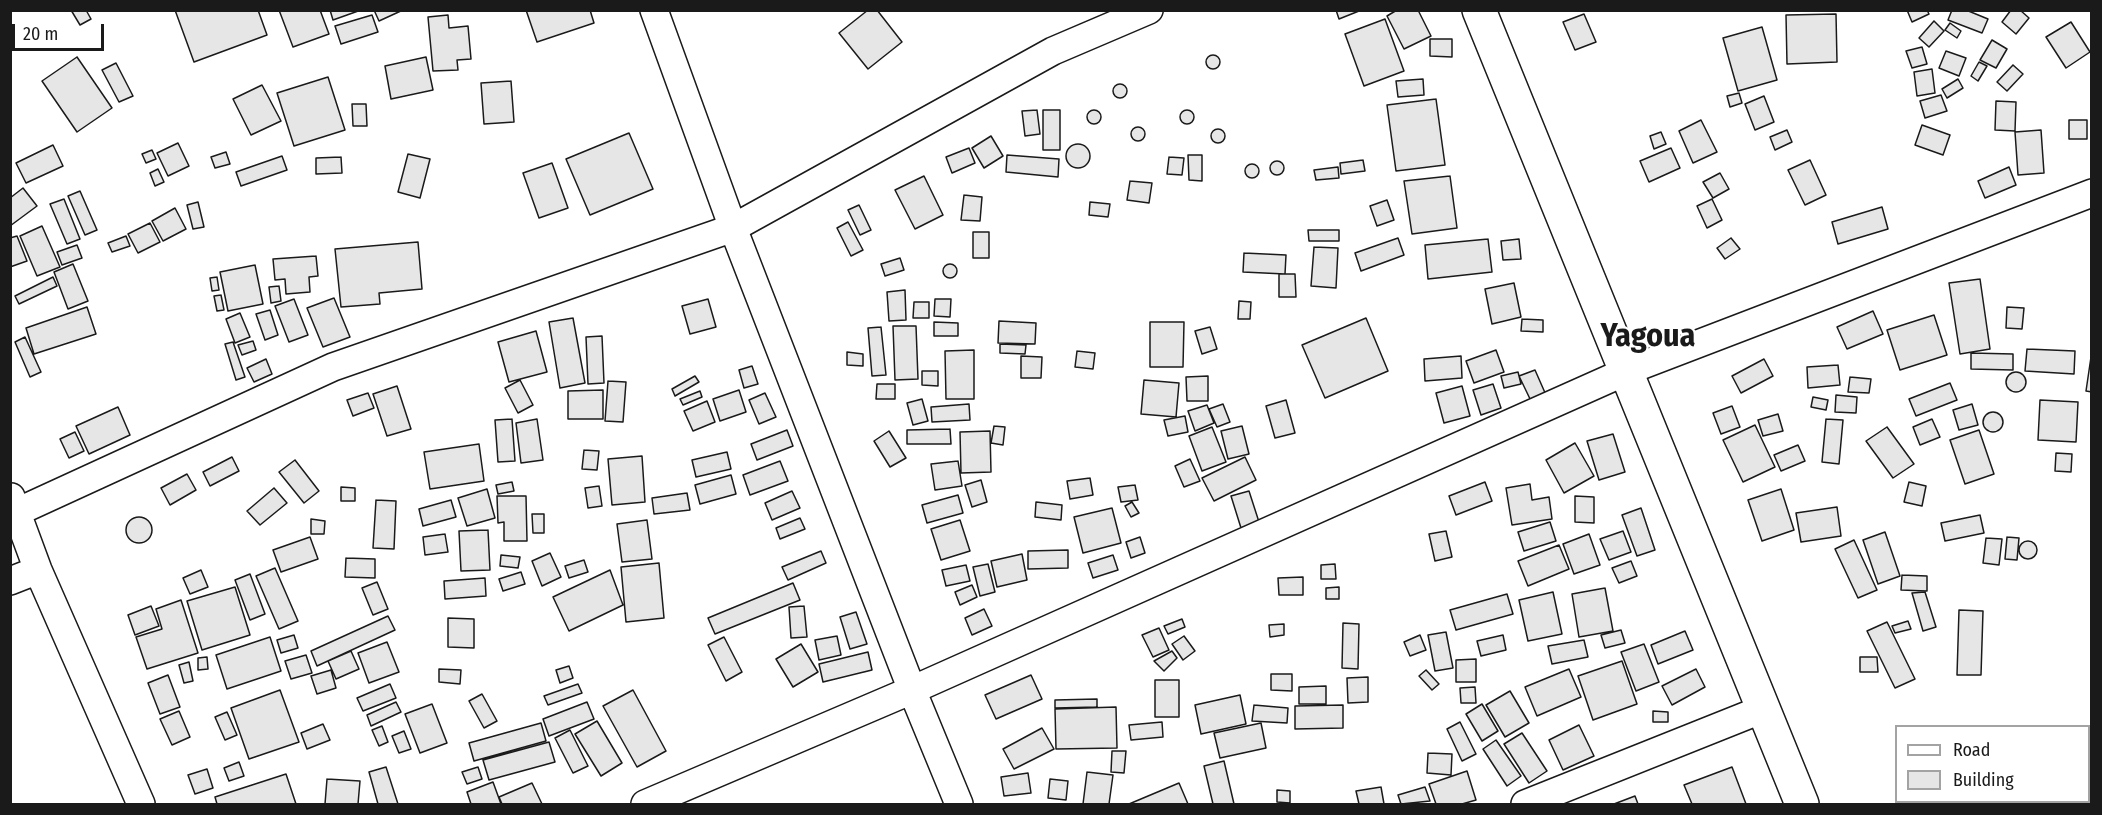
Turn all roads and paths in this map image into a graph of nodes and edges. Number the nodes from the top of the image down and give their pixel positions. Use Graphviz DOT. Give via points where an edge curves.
graph roads {
  1 [pos="654,10"];
  2 [pos="1149,10"];
  3 [pos="1479,10"];
  4 [pos="2091,193"];
  5 [pos="733,228"];
  6 [pos="1627,371"];
  7 [pos="14,504"];
  8 [pos="38,570"];
  9 [pos="10,581"];
  10 [pos="912,690"];
  11 [pos="1763,709"];
  12 [pos="141,804"];
  13 [pos="645,804"];
  14 [pos="959,804"];
  15 [pos="1525,804"];
  16 [pos="1802,804"];
  1 -- 5 [label="street"];
  2 -- 5 [label="street" via="1053,51"];
  3 -- 6 [label="street"];
  4 -- 6 [label="street"];
  5 -- 7 [label="street" via="333,367"];
  5 -- 10 [label="street"];
  6 -- 10 [label="street"];
  6 -- 11 [label="street"];
  7 -- 8 [label="street"];
  8 -- 9 [label="street"];
  8 -- 12 [label="street"];
  10 -- 13 [label="street"];
  10 -- 14 [label="street"];
  11 -- 15 [label="street"];
  11 -- 16 [label="street"];
}
